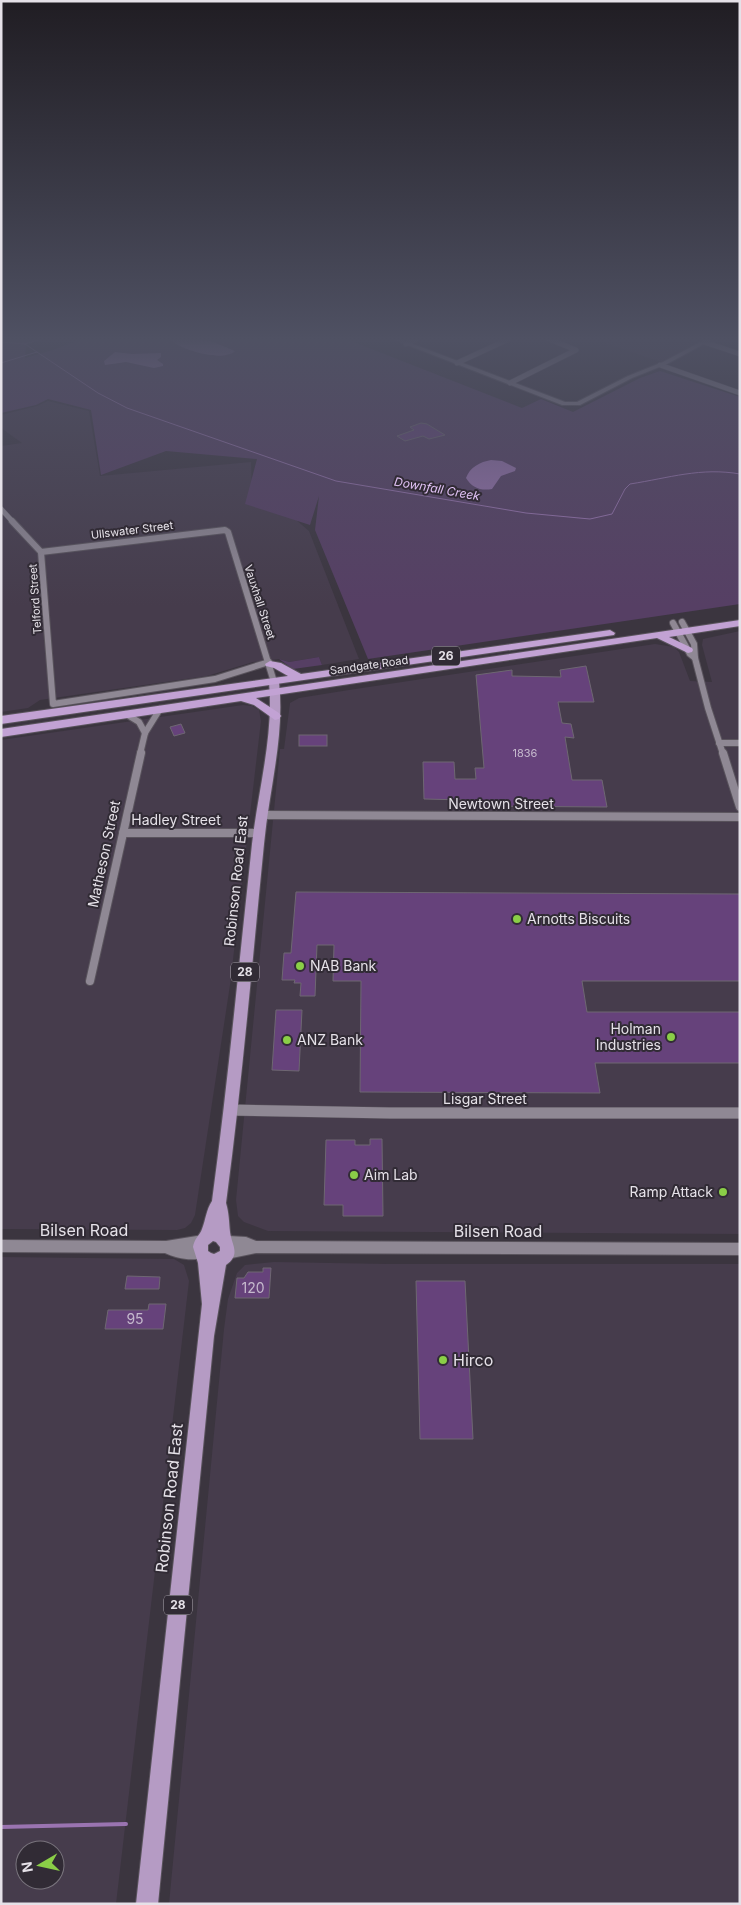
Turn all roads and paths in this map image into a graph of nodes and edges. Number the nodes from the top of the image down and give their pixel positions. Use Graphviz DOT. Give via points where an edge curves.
graph roads {
  1 [pos="1,509"];
  2 [pos="225,530"];
  3 [pos="41,552"];
  4 [pos="740,614"];
  5 [pos="740,623"];
  6 [pos="680,627"];
  7 [pos="658,635"];
  8 [pos="692,654"];
  9 [pos="269,663"];
  10 [pos="300,678"];
  11 [pos="275,687"];
  12 [pos="241,697"];
  13 [pos="53,704"];
  14 [pos="160,709"];
  15 [pos="126,714"];
  16 [pos="30,716"];
  17 [pos="275,716"];
  18 [pos="1,720"];
  19 [pos="1,733"];
  20 [pos="145,733"];
  21 [pos="719,743"];
  22 [pos="740,743"];
  23 [pos="740,807"];
  24 [pos="262,815"];
  25 [pos="740,817"];
  26 [pos="123,833"];
  27 [pos="260,833"];
  28 [pos="90,981"];
  29 [pos="230,1110"];
  30 [pos="740,1113"];
  31 [pos="1,1246"];
  32 [pos="214,1248"];
  33 [pos="740,1249"];
  34 [pos="147,1904"];
  1 -- 3 [label="street, Telford Street"];
  2 -- 3 [label="street, Ullswater Street"];
  2 -- 9 [label="street, Vauxhall Street"];
  3 -- 13 [label="street, Telford Street"];
  4 -- 6 [label="highway, Sandgate Road / 26"];
  5 -- 6 [label="highway, Sandgate Road / 26"];
  6 -- 7 [label="highway, Sandgate Road / 26"];
  6 -- 8 [label="street"];
  6 -- 8 [label="street" via="694,646"];
  6 -- 10 [label="highway, Sandgate Road / 26"];
  7 -- 8 [label="highway"];
  7 -- 11 [label="highway, Sandgate Road / 26"];
  8 -- 21 [label="street"];
  9 -- 10 [label="highway"];
  9 -- 11 [label="street, Vauxhall Street"];
  9 -- 13 [label="street" via="215,679"];
  10 -- 11 [label="highway, Sandgate Road / 26"];
  11 -- 12 [label="highway, Sandgate Road / 26"];
  11 -- 16 [label="highway, Sandgate Road / 26"];
  11 -- 17 [label="main road, Robinson Road East / 28"];
  12 -- 14 [label="highway, Sandgate Road / 26"];
  12 -- 17 [label="highway" via="258,703"];
  13 -- 16 [label="highway"];
  14 -- 15 [label="highway, Sandgate Road / 26"];
  14 -- 20 [label="street, Matheson Street"];
  15 -- 19 [label="highway, Sandgate Road / 26"];
  15 -- 20 [label="street" via="141,724"];
  16 -- 18 [label="highway, Sandgate Road / 26"];
  17 -- 24 [label="main road, Robinson Road East / 28"];
  20 -- 26 [label="street, Matheson Street"];
  21 -- 22 [label="street"];
  21 -- 23 [label="street"];
  24 -- 25 [label="street, Newtown Street"];
  24 -- 27 [label="main road, Robinson Road East / 28"];
  26 -- 27 [label="street, Hadley Street"];
  26 -- 28 [label="street, Matheson Street"];
  27 -- 29 [label="main road, Robinson Road East / 28"];
  29 -- 30 [label="street, Lisgar Street"];
  29 -- 32 [label="main road, Robinson Road East / 28" via="219,1203 222,1215"];
  31 -- 32 [label="street, Bilsen Road" via="166,1247 175,1251"];
  32 -- 33 [label="street, Bilsen Road"];
  32 -- 34 [label="main road, Robinson Road East / 28" via="216,1286 210,1306"];
}
